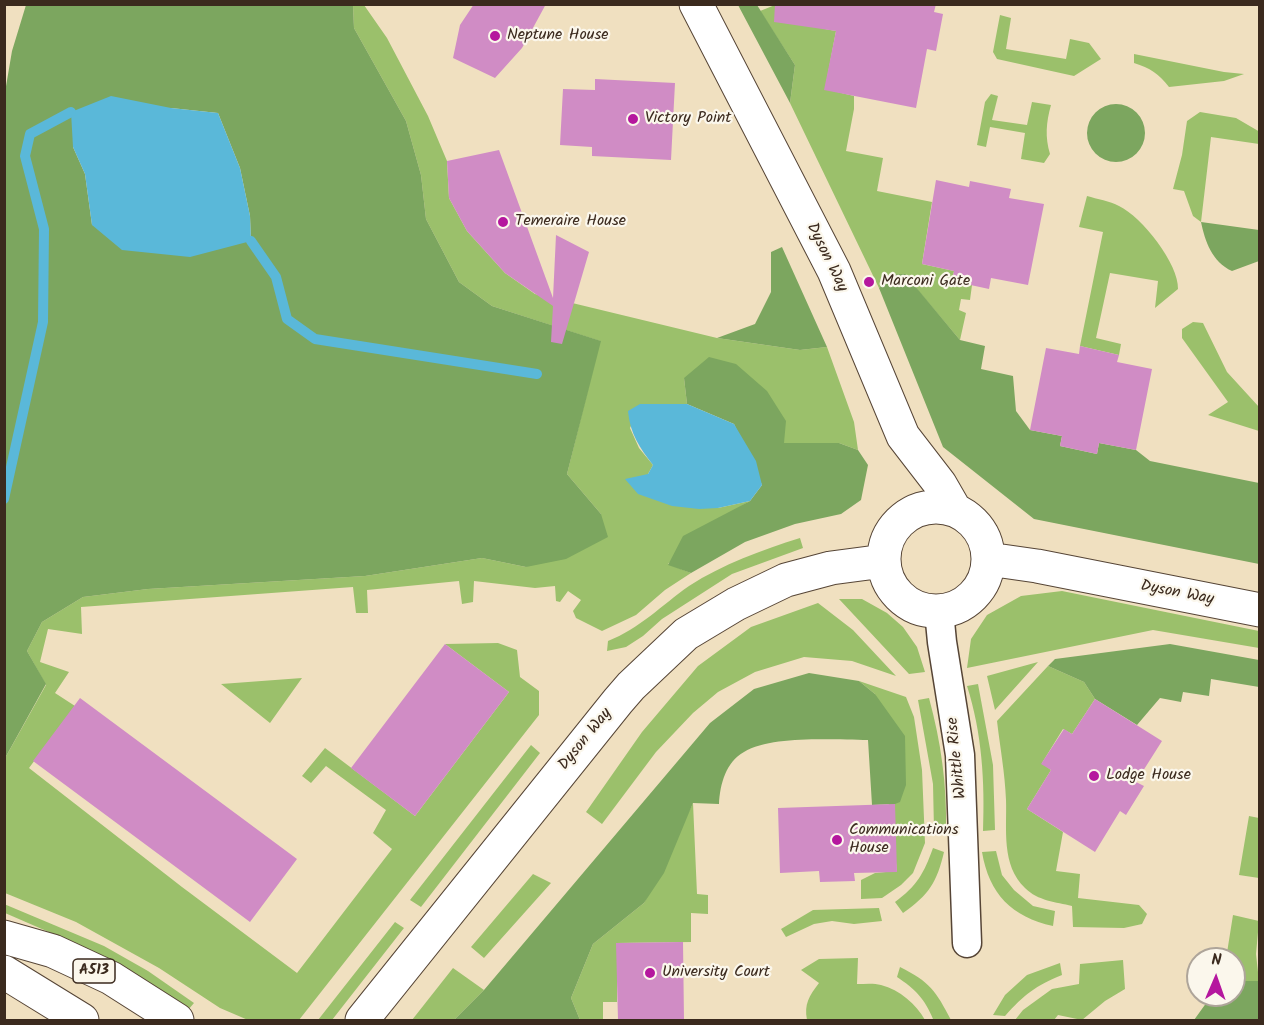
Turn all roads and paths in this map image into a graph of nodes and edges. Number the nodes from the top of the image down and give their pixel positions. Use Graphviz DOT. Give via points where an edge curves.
graph roads {
  1 [pos="696,4"];
  2 [pos="955,510"];
  3 [pos="988,559"];
  4 [pos="884,561"];
  5 [pos="1260,610"];
  6 [pos="939,611"];
  7 [pos="4,937"];
  8 [pos="967,943"];
  9 [pos="4,972"];
  10 [pos="82,1020"];
  11 [pos="177,1020"];
  12 [pos="362,1020"];
  1 -- 2 [label="main road, Dyson Way" via="834,271 903,436"];
  2 -- 3 [label="main road" via="980,530"];
  2 -- 4 [label="main road" via="911,513 891,533"];
  3 -- 5 [label="main road, Dyson Way"];
  3 -- 6 [label="main road" via="979,589 955,608"];
  4 -- 6 [label="main road" via="887,577 908,602"];
  4 -- 12 [label="main road, Dyson Way" via="831,568 786,580 686,634 618,701"];
  6 -- 8 [label="street, Whittle Rise" via="960,755"];
  7 -- 11 [label="main road, A513" via="53,951 111,978"];
  9 -- 10 [label="main road"];
}
